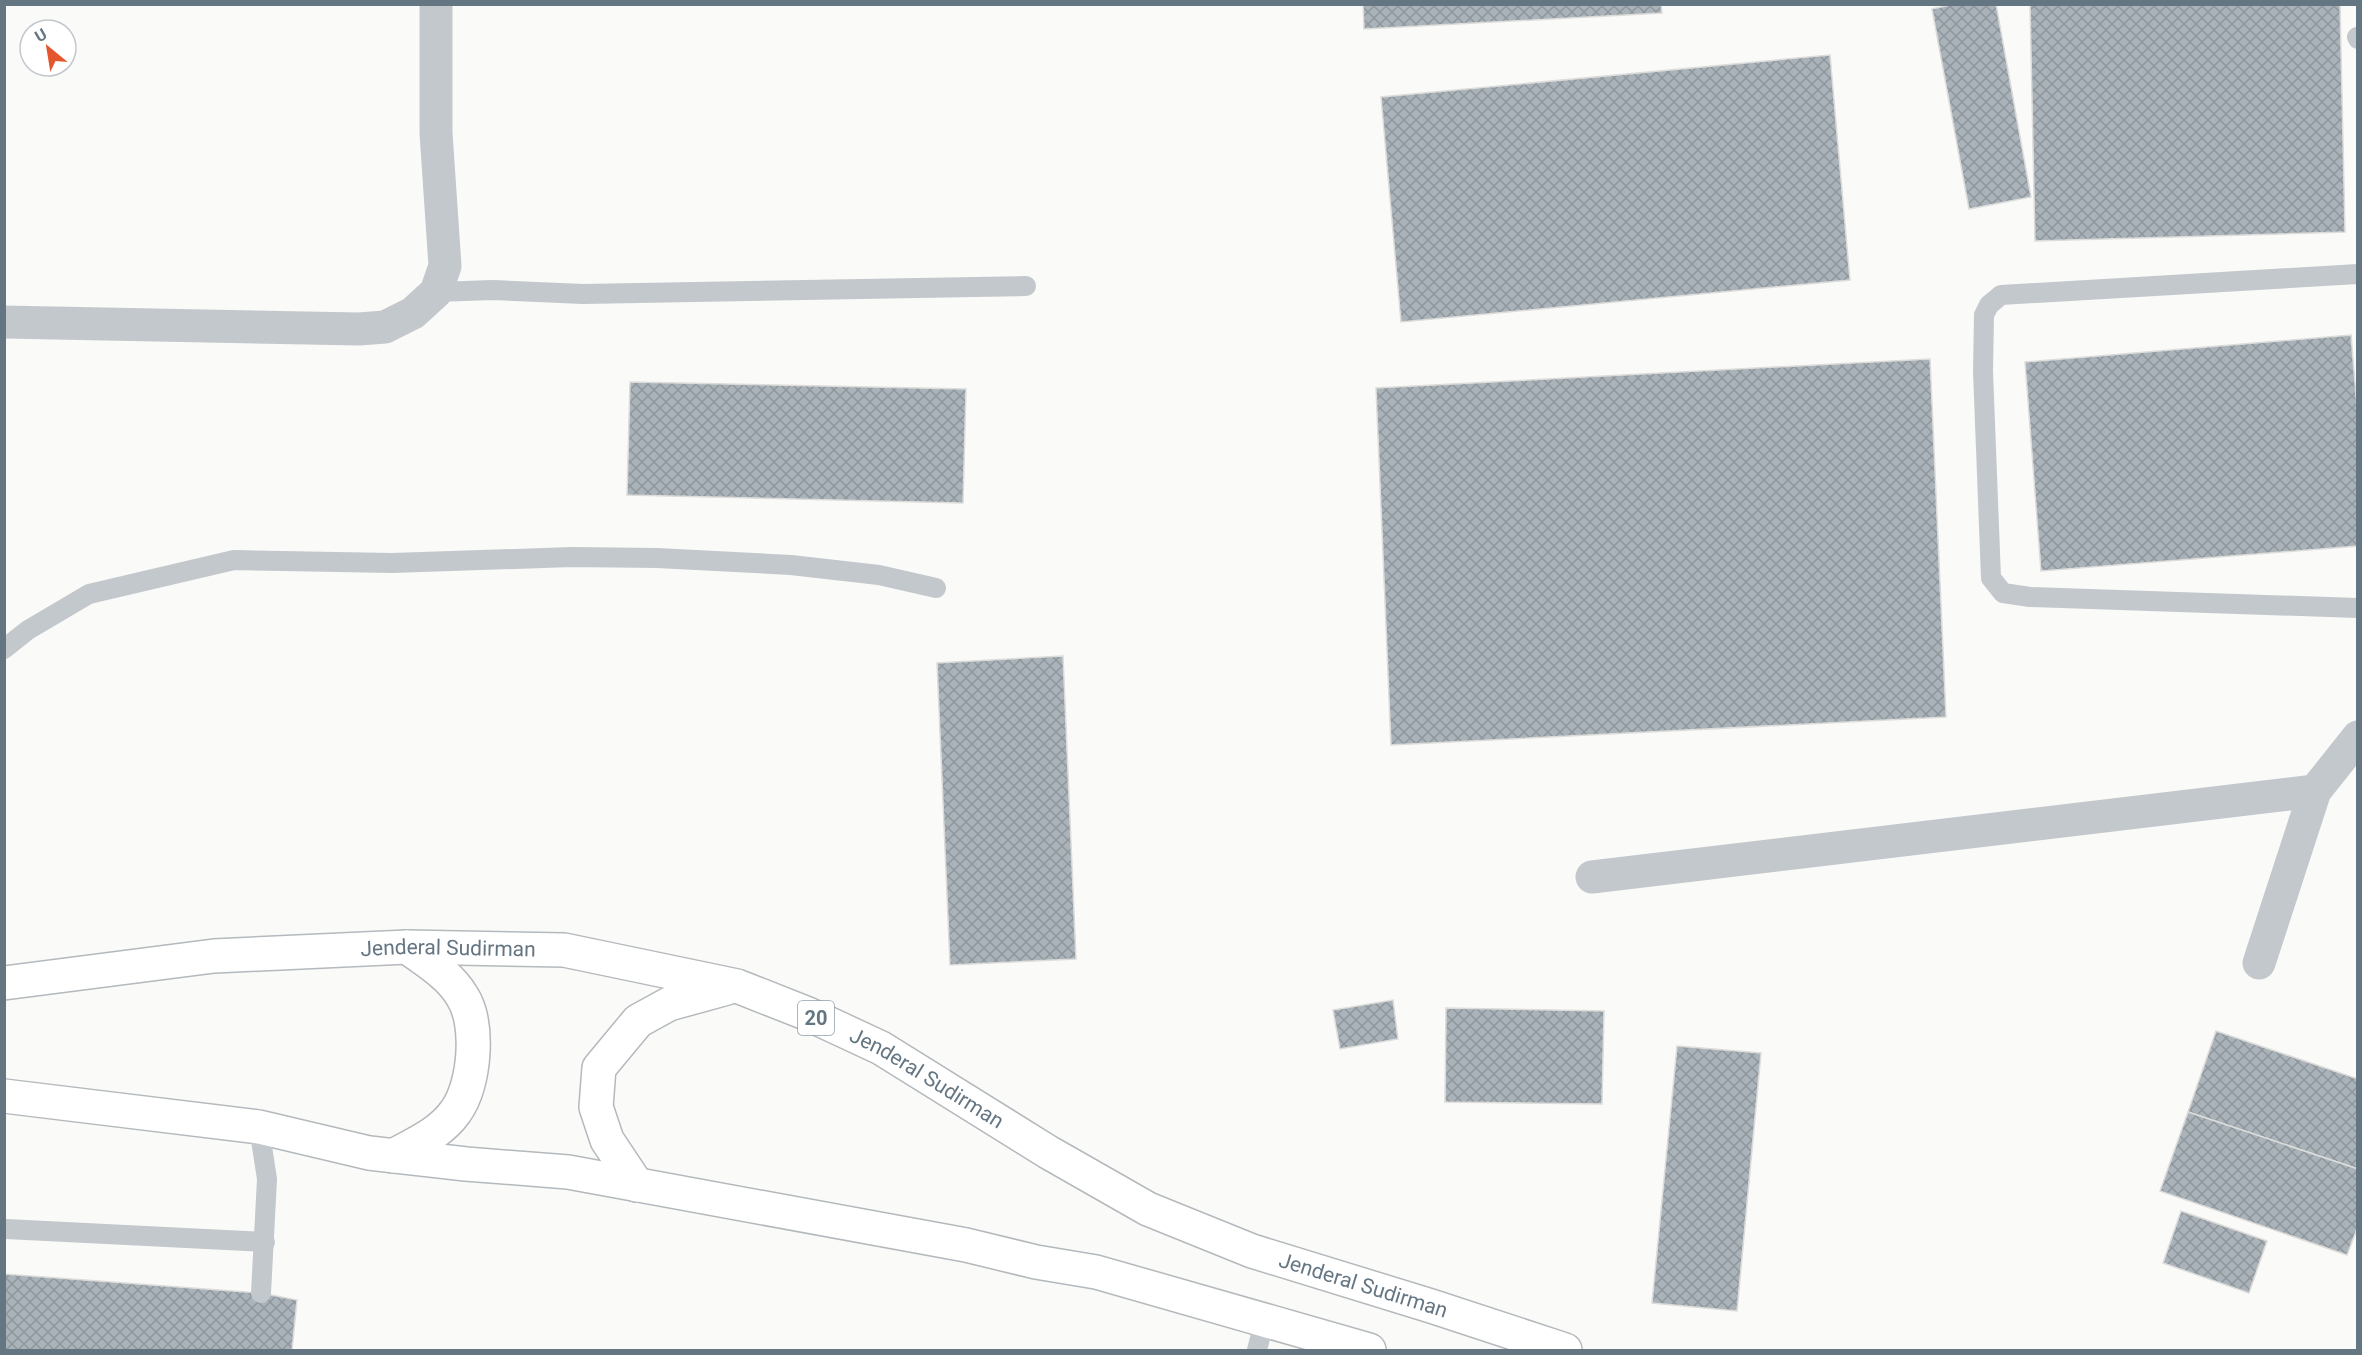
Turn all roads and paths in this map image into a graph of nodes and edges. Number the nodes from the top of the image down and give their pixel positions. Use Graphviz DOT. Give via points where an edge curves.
graph roads {
  1 [pos="436,4"];
  2 [pos="2358,274"];
  3 [pos="1026,286"];
  4 [pos="436,292"];
  5 [pos="4,322"];
  6 [pos="936,588"];
  7 [pos="2358,608"];
  8 [pos="4,649"];
  9 [pos="2358,737"];
  10 [pos="2315,791"];
  11 [pos="1592,877"];
  12 [pos="408,946"];
  13 [pos="2259,963"];
  14 [pos="4,983"];
  15 [pos="737,986"];
  16 [pos="4,1096"];
  17 [pos="259,1127"];
  18 [pos="393,1156"];
  19 [pos="637,1185"];
  20 [pos="6,1229"];
  21 [pos="265,1242"];
  22 [pos="261,1293"];
  23 [pos="1265,1319"];
  24 [pos="1257,1350"];
  25 [pos="1369,1350"];
  26 [pos="1565,1350"];
  1 -- 4 [label="street" via="436,133 445,266"];
  2 -- 7 [label="lane" via="2001,295 1984,315 1983,360 1992,578 2003,593"];
  3 -- 4 [label="lane" via="584,294"];
  4 -- 5 [label="street" via="413,313 386,327 360,329"];
  6 -- 8 [label="lane" via="879,575 657,558 392,563 234,560 89,594"];
  9 -- 10 [label="street"];
  10 -- 11 [label="street"];
  10 -- 13 [label="street"];
  12 -- 14 [label="highway, Jenderal Sudirman / 20" via="214,956"];
  12 -- 15 [label="highway, Jenderal Sudirman / 20" via="564,950"];
  12 -- 18 [label="highway" via="462,996 474,1036 466,1092 456,1112 434,1133"];
  15 -- 19 [label="highway" via="669,1004 638,1021 599,1068 596,1107 603,1129"];
  15 -- 26 [label="highway, Jenderal Sudirman / 20" via="881,1048 1148,1209 1252,1251"];
  16 -- 17 [label="highway"];
  17 -- 18 [label="highway"];
  17 -- 21 [label="lane" via="267,1179"];
  18 -- 19 [label="highway" via="568,1172"];
  19 -- 23 [label="highway" via="1096,1272"];
  20 -- 21 [label="lane"];
  21 -- 22 [label="lane"];
  23 -- 24 [label="lane"];
  23 -- 25 [label="highway"];
}
